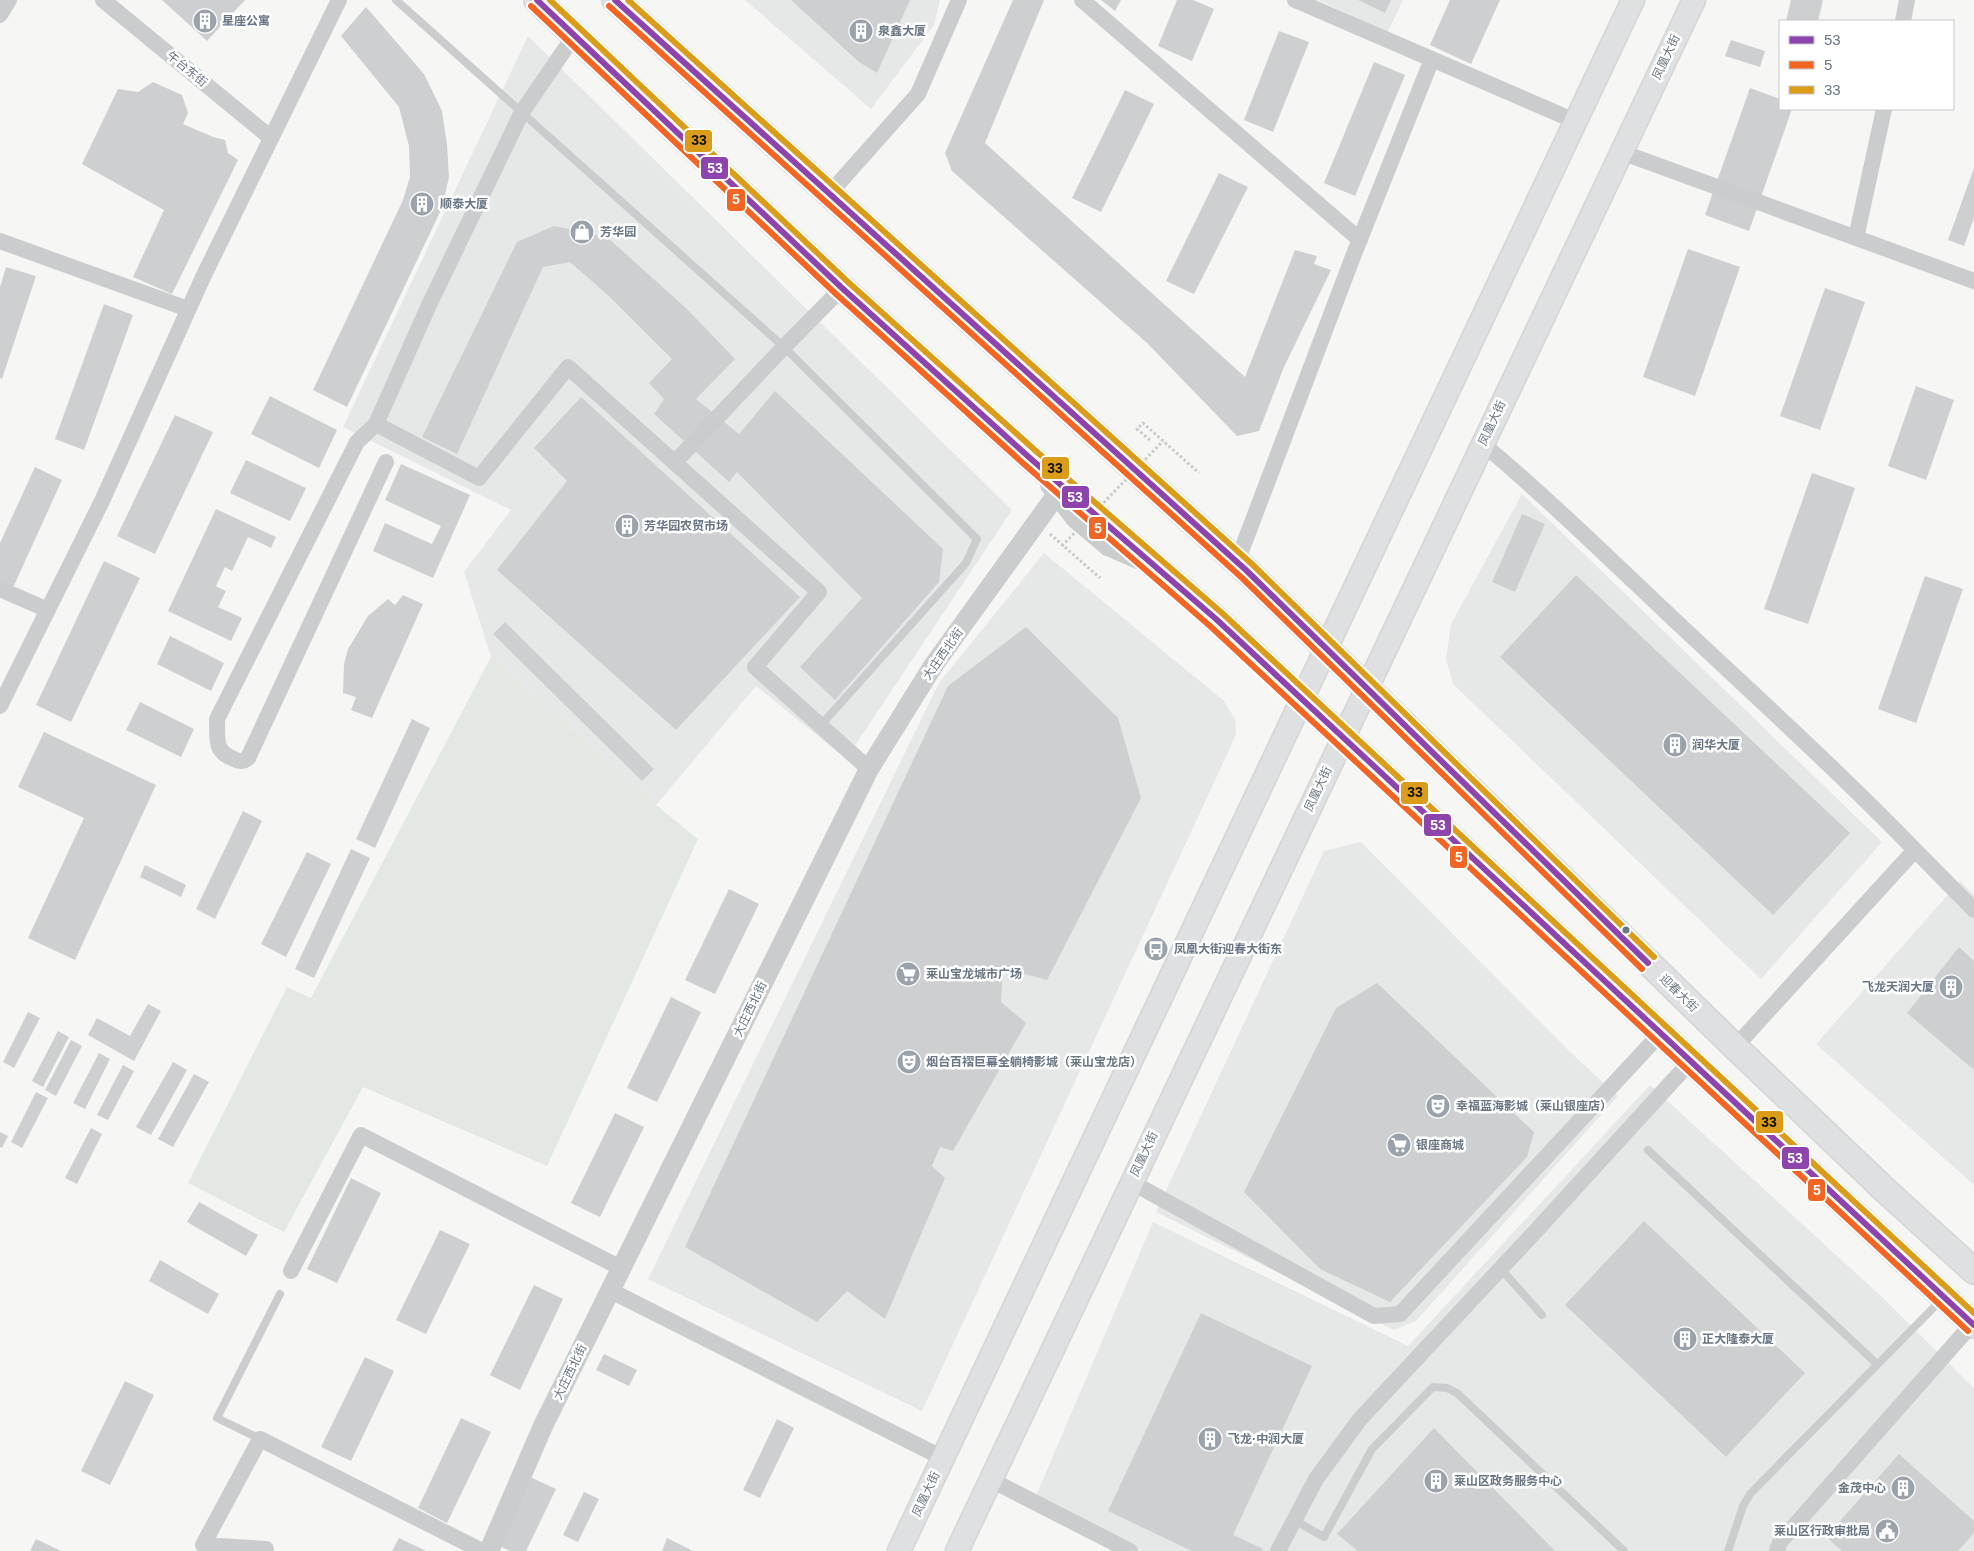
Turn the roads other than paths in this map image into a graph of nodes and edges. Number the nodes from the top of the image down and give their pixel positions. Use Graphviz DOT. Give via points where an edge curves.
graph roads {
  1 [pos="9,0"];
  2 [pos="103,0"];
  3 [pos="339,0"];
  4 [pos="396,0"];
  5 [pos="537,0"];
  6 [pos="615,0"];
  7 [pos="959,0"];
  8 [pos="1082,0"];
  9 [pos="1295,0"];
  10 [pos="1633,0"];
  11 [pos="1694,0"];
  12 [pos="1907,0"];
  13 [pos="0,16"];
  14 [pos="1903,20"];
  15 [pos="574,36"];
  16 [pos="1428,70"];
  17 [pos="1884,110"];
  18 [pos="522,112"];
  19 [pos="1575,121"];
  20 [pos="271,138"];
  21 [pos="1621,152"];
  22 [pos="830,194"];
  23 [pos="1856,238"];
  24 [pos="1360,240"];
  25 [pos="0,241"];
  26 [pos="1974,281"];
  27 [pos="842,288"];
  28 [pos="188,309"];
  29 [pos="784,347"];
  30 [pos="376,424"];
  31 [pos="1483,444"];
  32 [pos="1031,459"];
  33 [pos="386,462"];
  34 [pos="675,462"];
  35 [pos="1057,494"];
  36 [pos="1237,562"];
  37 [pos="1157,567"];
  38 [pos="0,589"];
  39 [pos="48,610"];
  40 [pos="1327,648"];
  41 [pos="1366,687"];
  42 [pos="1302,700"];
  43 [pos="0,706"];
  44 [pos="821,725"];
  45 [pos="1343,737"];
  46 [pos="869,769"];
  47 [pos="1915,850"];
  48 [pos="1974,910"];
  49 [pos="1661,1033"];
  50 [pos="1735,1047"];
  51 [pos="1692,1061"];
  52 [pos="1648,1150"];
  53 [pos="1131,1182"];
  54 [pos="621,1268"];
  55 [pos="1501,1269"];
  56 [pos="291,1271"];
  57 [pos="1974,1271"];
  58 [pos="610,1291"];
  59 [pos="280,1294"];
  60 [pos="1944,1296"];
  61 [pos="1542,1315"];
  62 [pos="1973,1324"];
  63 [pos="1877,1364"];
  64 [pos="260,1439"];
  65 [pos="943,1458"];
  66 [pos="991,1480"];
  67 [pos="1294,1520"];
  68 [pos="265,1551"];
  69 [pos="482,1551"];
  70 [pos="489,1551"];
  71 [pos="899,1551"];
  72 [pos="957,1551"];
  73 [pos="1130,1551"];
  74 [pos="1278,1551"];
  75 [pos="1624,1551"];
  76 [pos="1728,1551"];
  77 [pos="1777,1551"];
  1 -- 13 [label="street"];
  2 -- 20 [label="street, 午台东街"];
  3 -- 20 [label="street"];
  4 -- 18 [label="lane"];
  5 -- 15 [label="main road"];
  6 -- 22 [label="main road, 迎春大街"];
  7 -- 22 [label="street" via="918,94"];
  8 -- 24 [label="street"];
  9 -- 19 [label="street"];
  10 -- 19 [label="main road, 凤凰大街"];
  11 -- 21 [label="main road, 凤凰大街"];
  12 -- 14 [label="street"];
  15 -- 18 [label="street"];
  15 -- 27 [label="main road"];
  16 -- 24 [label="street"];
  17 -- 23 [label="street"];
  18 -- 29 [label="lane"];
  18 -- 30 [label="street" via="429,304"];
  19 -- 40 [label="main road, 凤凰大街"];
  20 -- 28 [label="street"];
  21 -- 23 [label="street"];
  21 -- 31 [label="main road, 凤凰大街"];
  22 -- 36 [label="main road, 迎春大街"];
  23 -- 26 [label="street"];
  24 -- 36 [label="street"];
  25 -- 28 [label="street"];
  27 -- 29 [label="street"];
  27 -- 32 [label="main road"];
  28 -- 39 [label="street" via="102,501"];
  29 -- 34 [label="street"];
  29 -- 44 [label="lane" via="977,539 966,563"];
  30 -- 33 [label="street" via="357,442 217,719 218,748 224,755 238,762 248,758"];
  30 -- 34 [label="street" via="479,478 568,366"];
  31 -- 41 [label="main road, 凤凰大街"];
  31 -- 47 [label="street" via="1850,784"];
  32 -- 35 [label="street"];
  32 -- 37 [label="main road"];
  34 -- 44 [label="street" via="819,592 755,668"];
  35 -- 37 [label="street" via="1075,518 1108,546"];
  35 -- 46 [label="street, 大庄西北街" via="933,666"];
  36 -- 40 [label="main road, 迎春大街"];
  37 -- 42 [label="main road"];
  38 -- 39 [label="street"];
  39 -- 43 [label="street"];
  40 -- 41 [label="main road, 迎春大街"];
  40 -- 42 [label="main road, 凤凰大街"];
  41 -- 45 [label="main road, 凤凰大街"];
  41 -- 50 [label="main road, 迎春大街"];
  42 -- 45 [label="main road"];
  42 -- 65 [label="main road, 凤凰大街"];
  44 -- 46 [label="street"];
  45 -- 49 [label="main road"];
  45 -- 53 [label="main road, 凤凰大街"];
  46 -- 54 [label="street, 大庄西北街"];
  47 -- 48 [label="street"];
  47 -- 50 [label="street"];
  49 -- 51 [label="main road"];
  49 -- 53 [label="street" via="1400,1314 1374,1316"];
  50 -- 57 [label="main road, 迎春大街" via="1886,1192"];
  51 -- 55 [label="street"];
  51 -- 60 [label="main road"];
  52 -- 63 [label="lane"];
  53 -- 66 [label="main road, 凤凰大街"];
  54 -- 56 [label="street" via="361,1135"];
  54 -- 58 [label="street, 大庄西北街"];
  55 -- 61 [label="lane"];
  55 -- 67 [label="street" via="1360,1419 1316,1479"];
  58 -- 65 [label="street"];
  58 -- 70 [label="street, 大庄西北街" via="543,1426"];
  59 -- 64 [label="lane" via="217,1418"];
  60 -- 62 [label="main road"];
  60 -- 63 [label="lane"];
  62 -- 77 [label="street" via="1780,1542"];
  63 -- 76 [label="lane" via="1750,1494 1742,1506"];
  64 -- 68 [label="street" via="204,1545"];
  64 -- 69 [label="street"];
  65 -- 71 [label="main road, 凤凰大街"];
  66 -- 72 [label="main road, 凤凰大街"];
  66 -- 73 [label="street"];
  67 -- 74 [label="street"];
  67 -- 75 [label="lane" via="1324,1537 1372,1449 1433,1387 1440,1387 1457,1394"];
}
